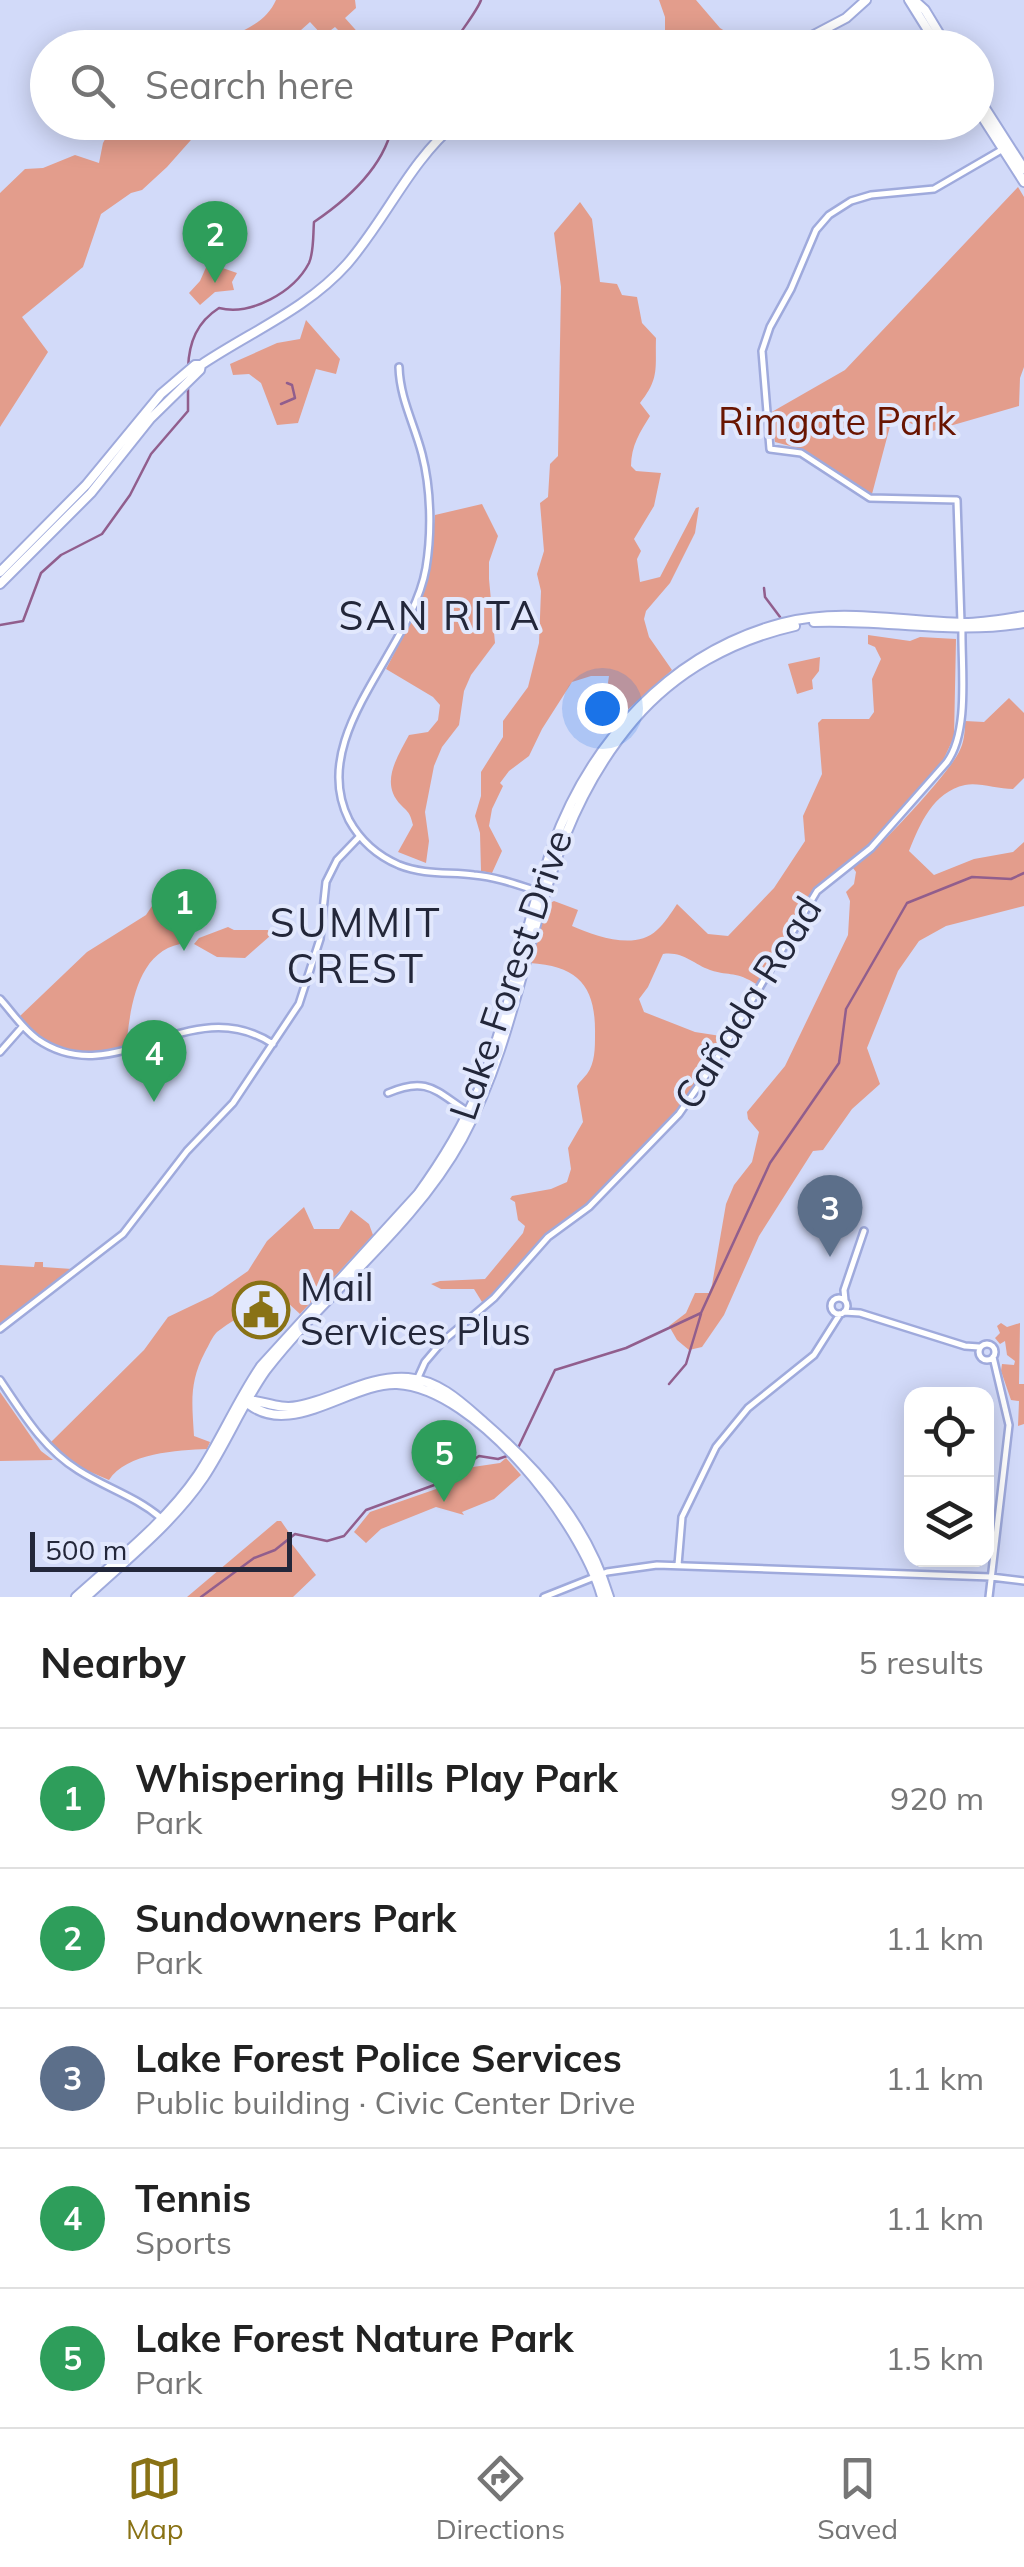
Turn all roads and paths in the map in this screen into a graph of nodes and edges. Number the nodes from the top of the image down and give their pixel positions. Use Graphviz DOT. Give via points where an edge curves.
graph roads {
  1 [pos="866,0"];
  2 [pos="911,0"];
  3 [pos="823,30"];
  4 [pos="928,30"];
  5 [pos="937,30"];
  6 [pos="994,121"];
  7 [pos="998,127"];
  8 [pos="994,135"];
  9 [pos="437,140"];
  10 [pos="1003,149"];
  11 [pos="1024,170"];
  12 [pos="1024,182"];
  13 [pos="399,366"];
  14 [pos="180,382"];
  15 [pos="0,572"];
  16 [pos="0,584"];
  17 [pos="859,615"];
  18 [pos="1024,619"];
  19 [pos="848,621"];
  20 [pos="873,622"];
  21 [pos="962,626"];
  22 [pos="360,836"];
  23 [pos="542,892"];
  24 [pos="0,999"];
  25 [pos="23,1026"];
  26 [pos="273,1044"];
  27 [pos="0,1052"];
  28 [pos="388,1093"];
  29 [pos="471,1113"];
  30 [pos="449,1148"];
  31 [pos="443,1170"];
  32 [pos="427,1182"];
  33 [pos="864,1231"];
  34 [pos="844,1290"];
  35 [pos="836,1298"];
  36 [pos="846,1302"];
  37 [pos="832,1312"];
  38 [pos="860,1312"];
  39 [pos="842,1313"];
  40 [pos="833,1322"];
  41 [pos="0,1329"];
  42 [pos="981,1354"];
  43 [pos="994,1357"];
  44 [pos="997,1379"];
  45 [pos="0,1380"];
  46 [pos="416,1383"];
  47 [pos="242,1399"];
  48 [pos="163,1521"];
  49 [pos="678,1565"];
  50 [pos="598,1575"];
  51 [pos="990,1577"];
  52 [pos="1024,1581"];
  53 [pos="76,1597"];
  54 [pos="86,1597"];
  55 [pos="544,1597"];
  56 [pos="605,1597"];
  57 [pos="989,1597"];
  1 -- 3 [label="main road"];
  2 -- 4 [label="main road"];
  2 -- 5 [label="main road"];
  6 -- 7 [label="main road"];
  7 -- 10 [label="main road"];
  7 -- 11 [label="main road"];
  8 -- 10 [label="main road"];
  9 -- 14 [label="main road" via="329,282"];
  10 -- 11 [label="main road"];
  10 -- 12 [label="main road"];
  10 -- 21 [label="street, Cañada Road" via="934,189 870,195 829,215 762,350 770,448 800,452 870,498 956,499"];
  13 -- 22 [label="street" via="425,468 428,546 416,603 344,740 340,794"];
  14 -- 15 [label="main road" via="143,413 86,485"];
  14 -- 16 [label="main road" via="91,493"];
  17 -- 19 [label="main road"];
  17 -- 20 [label="main road"];
  17 -- 21 [label="main road, Lake Forest Drive"];
  17 -- 23 [label="main road, Lake Forest Drive" via="755,632 700,657 655,690 586,773 557,836"];
  18 -- 21 [label="main road, Lake Forest Drive"];
  19 -- 20 [label="main road, Lake Forest Drive"];
  19 -- 23 [label="main road, Lake Forest Drive" via="811,622 737,644 660,693 592,776"];
  20 -- 21 [label="main road, Lake Forest Drive"];
  21 -- 46 [label="street, Cañada Road" via="960,727 948,762 872,848 816,892 679,1114 442,1342"];
  22 -- 23 [label="street" via="412,869 482,876"];
  22 -- 26 [label="street" via="330,872 310,979"];
  23 -- 29 [label="main road, Lake Forest Drive" via="496,1060"];
  24 -- 25 [label="street"];
  25 -- 26 [label="street" via="58,1050 88,1056 210,1026 244,1028"];
  25 -- 27 [label="street"];
  26 -- 41 [label="street" via="130,1227"];
  28 -- 29 [label="street" via="426,1085"];
  29 -- 30 [label="main road, Lake Forest Drive"];
  29 -- 31 [label="main road, Lake Forest Drive"];
  30 -- 31 [label="main road"];
  30 -- 32 [label="main road, Lake Forest Drive"];
  31 -- 32 [label="main road"];
  31 -- 47 [label="main road, Lake Forest Drive"];
  32 -- 47 [label="main road, Lake Forest Drive" via="274,1349"];
  33 -- 34 [label="street"];
  34 -- 35 [label="street"];
  34 -- 36 [label="street"];
  35 -- 36 [label="street"];
  35 -- 37 [label="street"];
  36 -- 38 [label="street"];
  36 -- 39 [label="street"];
  37 -- 39 [label="street"];
  37 -- 40 [label="street"];
  38 -- 39 [label="street"];
  38 -- 42 [label="street"];
  39 -- 40 [label="street"];
  40 -- 49 [label="street" via="814,1355 748,1408 716,1447 682,1517"];
  42 -- 43 [label="street"];
  42 -- 43 [label="street" via="991,1344"];
  42 -- 44 [label="street"];
  43 -- 44 [label="street"];
  44 -- 51 [label="street" via="1009,1444"];
  45 -- 48 [label="street" via="53,1452"];
  46 -- 47 [label="main road" via="379,1380 288,1408"];
  46 -- 50 [label="main road" via="453,1396 520,1458 573,1518"];
  47 -- 48 [label="main road, Lake Forest Drive" via="204,1477"];
  48 -- 53 [label="main road, Lake Forest Drive"];
  48 -- 54 [label="main road, Lake Forest Drive"];
  49 -- 50 [label="street"];
  49 -- 51 [label="street"];
  50 -- 55 [label="street"];
  50 -- 56 [label="main road"];
  51 -- 52 [label="street"];
  51 -- 57 [label="street"];
}
